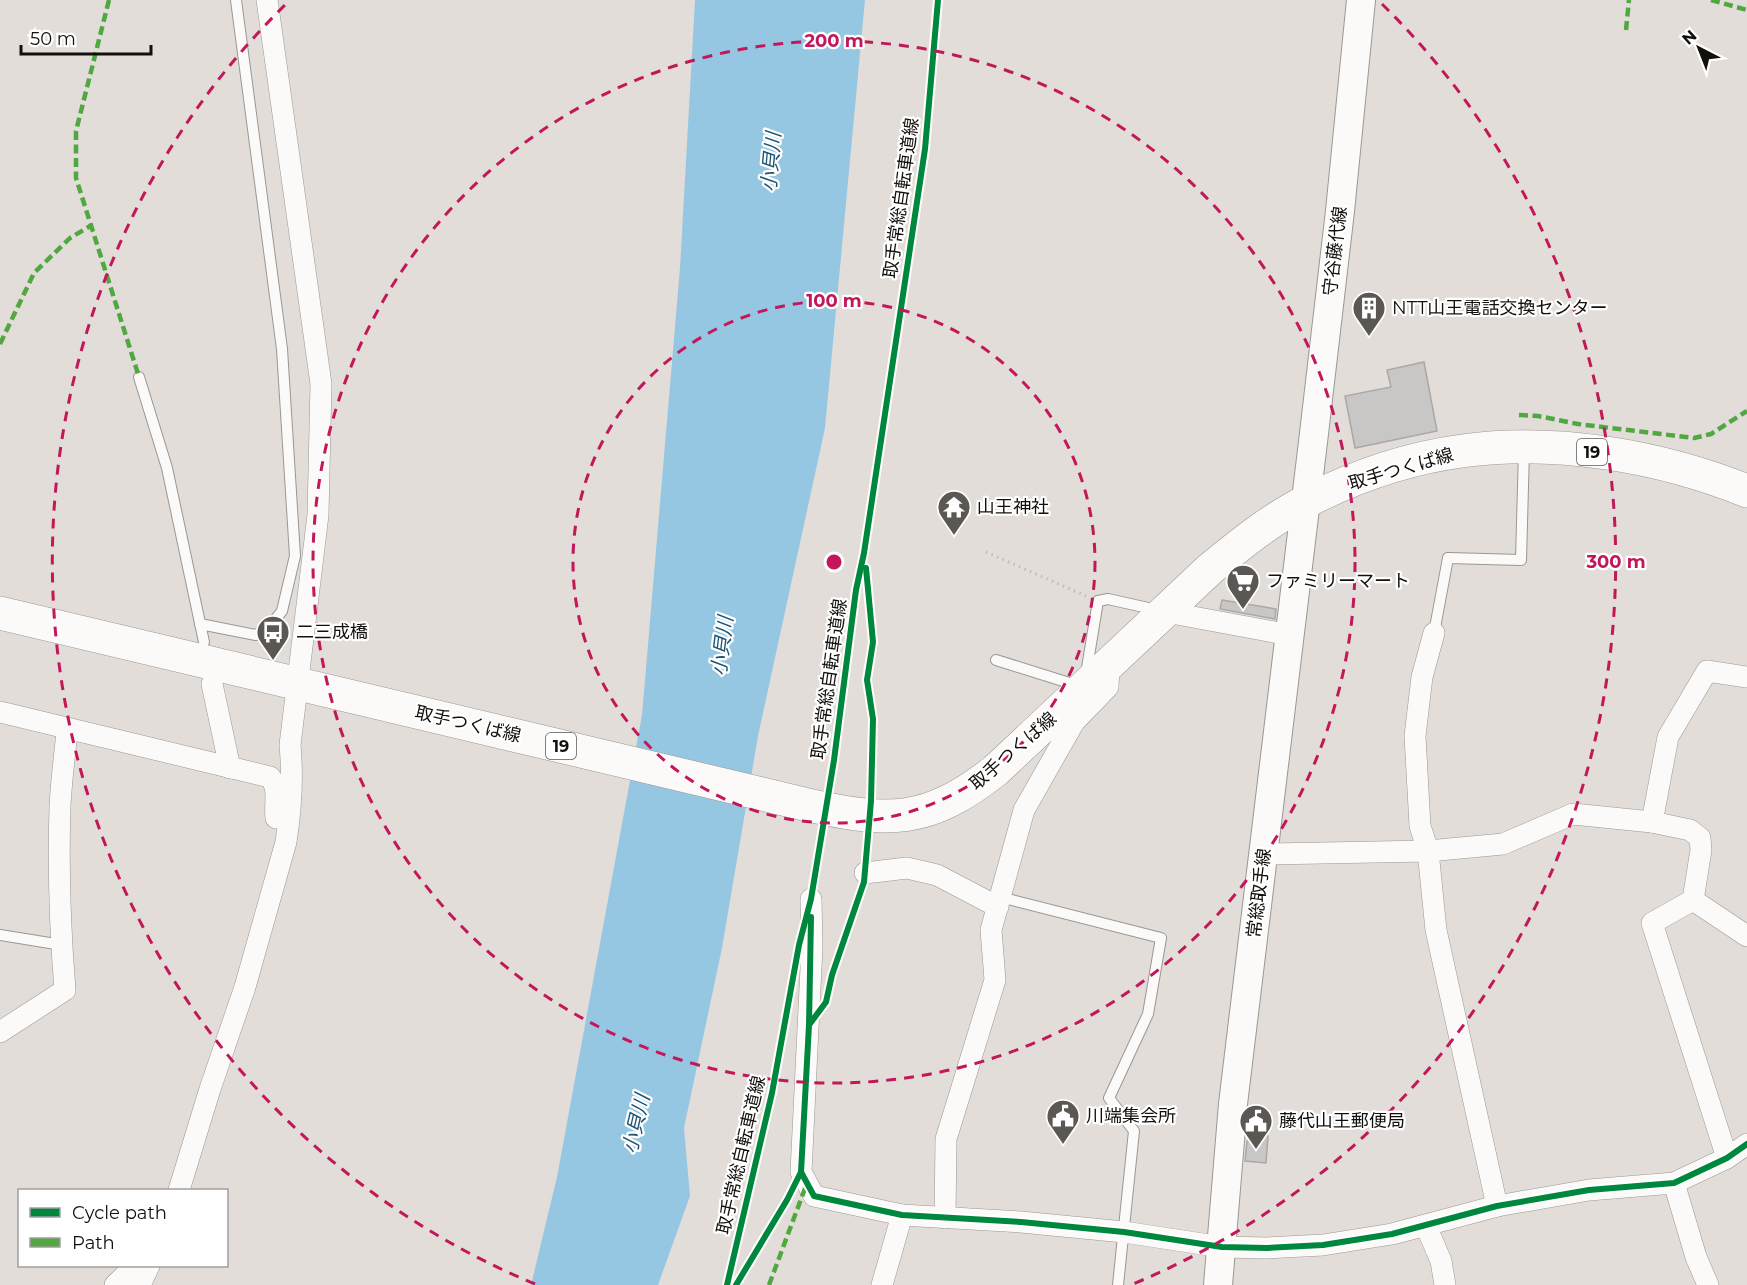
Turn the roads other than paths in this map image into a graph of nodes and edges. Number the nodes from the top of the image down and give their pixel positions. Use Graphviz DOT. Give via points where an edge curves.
graph roads {
  1 [pos="236,0"];
  2 [pos="267,0"];
  3 [pos="1361,0"];
  4 [pos="139,377"];
  5 [pos="1524,447"];
  6 [pos="1747,491"];
  7 [pos="1306,501"];
  8 [pos="1166,612"];
  9 [pos="0,614"];
  10 [pos="200,624"];
  11 [pos="1434,633"];
  12 [pos="1290,635"];
  13 [pos="204,642"];
  14 [pos="996,660"];
  15 [pos="1110,663"];
  16 [pos="1747,677"];
  17 [pos="212,684"];
  18 [pos="306,686"];
  19 [pos="1084,687"];
  20 [pos="0,712"];
  21 [pos="67,730"];
  22 [pos="230,768"];
  23 [pos="1652,822"];
  24 [pos="290,823"];
  25 [pos="1428,851"];
  26 [pos="1264,854"];
  27 [pos="865,873"];
  28 [pos="811,899"];
  29 [pos="1693,900"];
  30 [pos="999,902"];
  31 [pos="0,935"];
  32 [pos="1747,936"];
  33 [pos="62,945"];
  34 [pos="0,1032"];
  35 [pos="1747,1144"];
  36 [pos="1727,1158"];
  37 [pos="1674,1183"];
  38 [pos="180,1189"];
  39 [pos="1497,1206"];
  40 [pos="903,1215"];
  41 [pos="945,1218"];
  42 [pos="1426,1226"];
  43 [pos="1124,1232"];
  44 [pos="1222,1247"];
  45 [pos="134,1267"];
  46 [pos="149,1267"];
  47 [pos="115,1285"];
  48 [pos="140,1285"];
  49 [pos="882,1285"];
  50 [pos="1119,1285"];
  51 [pos="1218,1285"];
  52 [pos="1445,1285"];
  53 [pos="1708,1285"];
  1 -- 10 [label="lane" via="282,349 295,556 282,611 270,626 256,635"];
  2 -- 18 [label="street" via="321,384 318,515"];
  3 -- 7 [label="main road, 守谷藤代線"];
  4 -- 10 [label="lane" via="167,468"];
  5 -- 6 [label="main road, 取手つくば線 / 19" via="1649,460"];
  5 -- 7 [label="main road, 取手つくば線 / 19" via="1432,457 1368,476"];
  5 -- 11 [label="lane" via="1521,560 1448,558"];
  7 -- 8 [label="main road, 取手つくば線 / 19" via="1244,541"];
  7 -- 12 [label="main road, 常総取手線"];
  8 -- 12 [label="street"];
  8 -- 15 [label="main road, 取手つくば線 / 19"];
  8 -- 19 [label="lane" via="1108,599 1098,601"];
  9 -- 18 [label="main road, 取手つくば線 / 19"];
  10 -- 13 [label="lane"];
  11 -- 25 [label="street" via="1422,677 1415,736 1420,826"];
  12 -- 26 [label="main road, 常総取手線"];
  14 -- 19 [label="lane"];
  15 -- 19 [label="main road, 取手つくば線 / 19"];
  15 -- 30 [label="street" via="1108,687 1074,722 1024,810"];
  16 -- 23 [label="street" via="1707,671 1668,737"];
  17 -- 22 [label="street"];
  18 -- 19 [label="main road, 取手つくば線 / 19" via="808,805 882,817 930,810 971,789"];
  18 -- 24 [label="street" via="290,745"];
  20 -- 21 [label="street"];
  21 -- 22 [label="street"];
  21 -- 33 [label="street" via="59,846"];
  22 -- 24 [label="street" via="270,777 276,792 276,818"];
  23 -- 25 [label="street" via="1573,814 1503,844"];
  23 -- 29 [label="street" via="1690,830 1700,838"];
  24 -- 38 [label="street" via="245,987"];
  25 -- 26 [label="street"];
  25 -- 39 [label="street" via="1436,930"];
  26 -- 44 [label="main road, 常総取手線" via="1233,1104"];
  27 -- 30 [label="street" via="907,868 937,875"];
  28 -- 40 [label="street" via="801,1173 814,1197"];
  29 -- 32 [label="street"];
  29 -- 36 [label="street" via="1652,923"];
  30 -- 41 [label="street" via="991,930 995,980 946,1139"];
  30 -- 43 [label="lane" via="1161,938 1148,1014 1109,1098 1134,1131"];
  31 -- 33 [label="lane"];
  33 -- 34 [label="street" via="65,990"];
  35 -- 36 [label="street"];
  36 -- 37 [label="street"];
  37 -- 39 [label="street" via="1589,1190"];
  37 -- 53 [label="street"];
  39 -- 42 [label="street"];
  40 -- 41 [label="street"];
  40 -- 49 [label="street"];
  41 -- 43 [label="street"];
  42 -- 44 [label="street" via="1323,1245"];
  42 -- 52 [label="street" via="1441,1261"];
  43 -- 44 [label="street"];
  43 -- 50 [label="lane"];
  44 -- 51 [label="main road, 常総取手線"];
  45 -- 47 [label="street"];
  46 -- 48 [label="street"];
}
